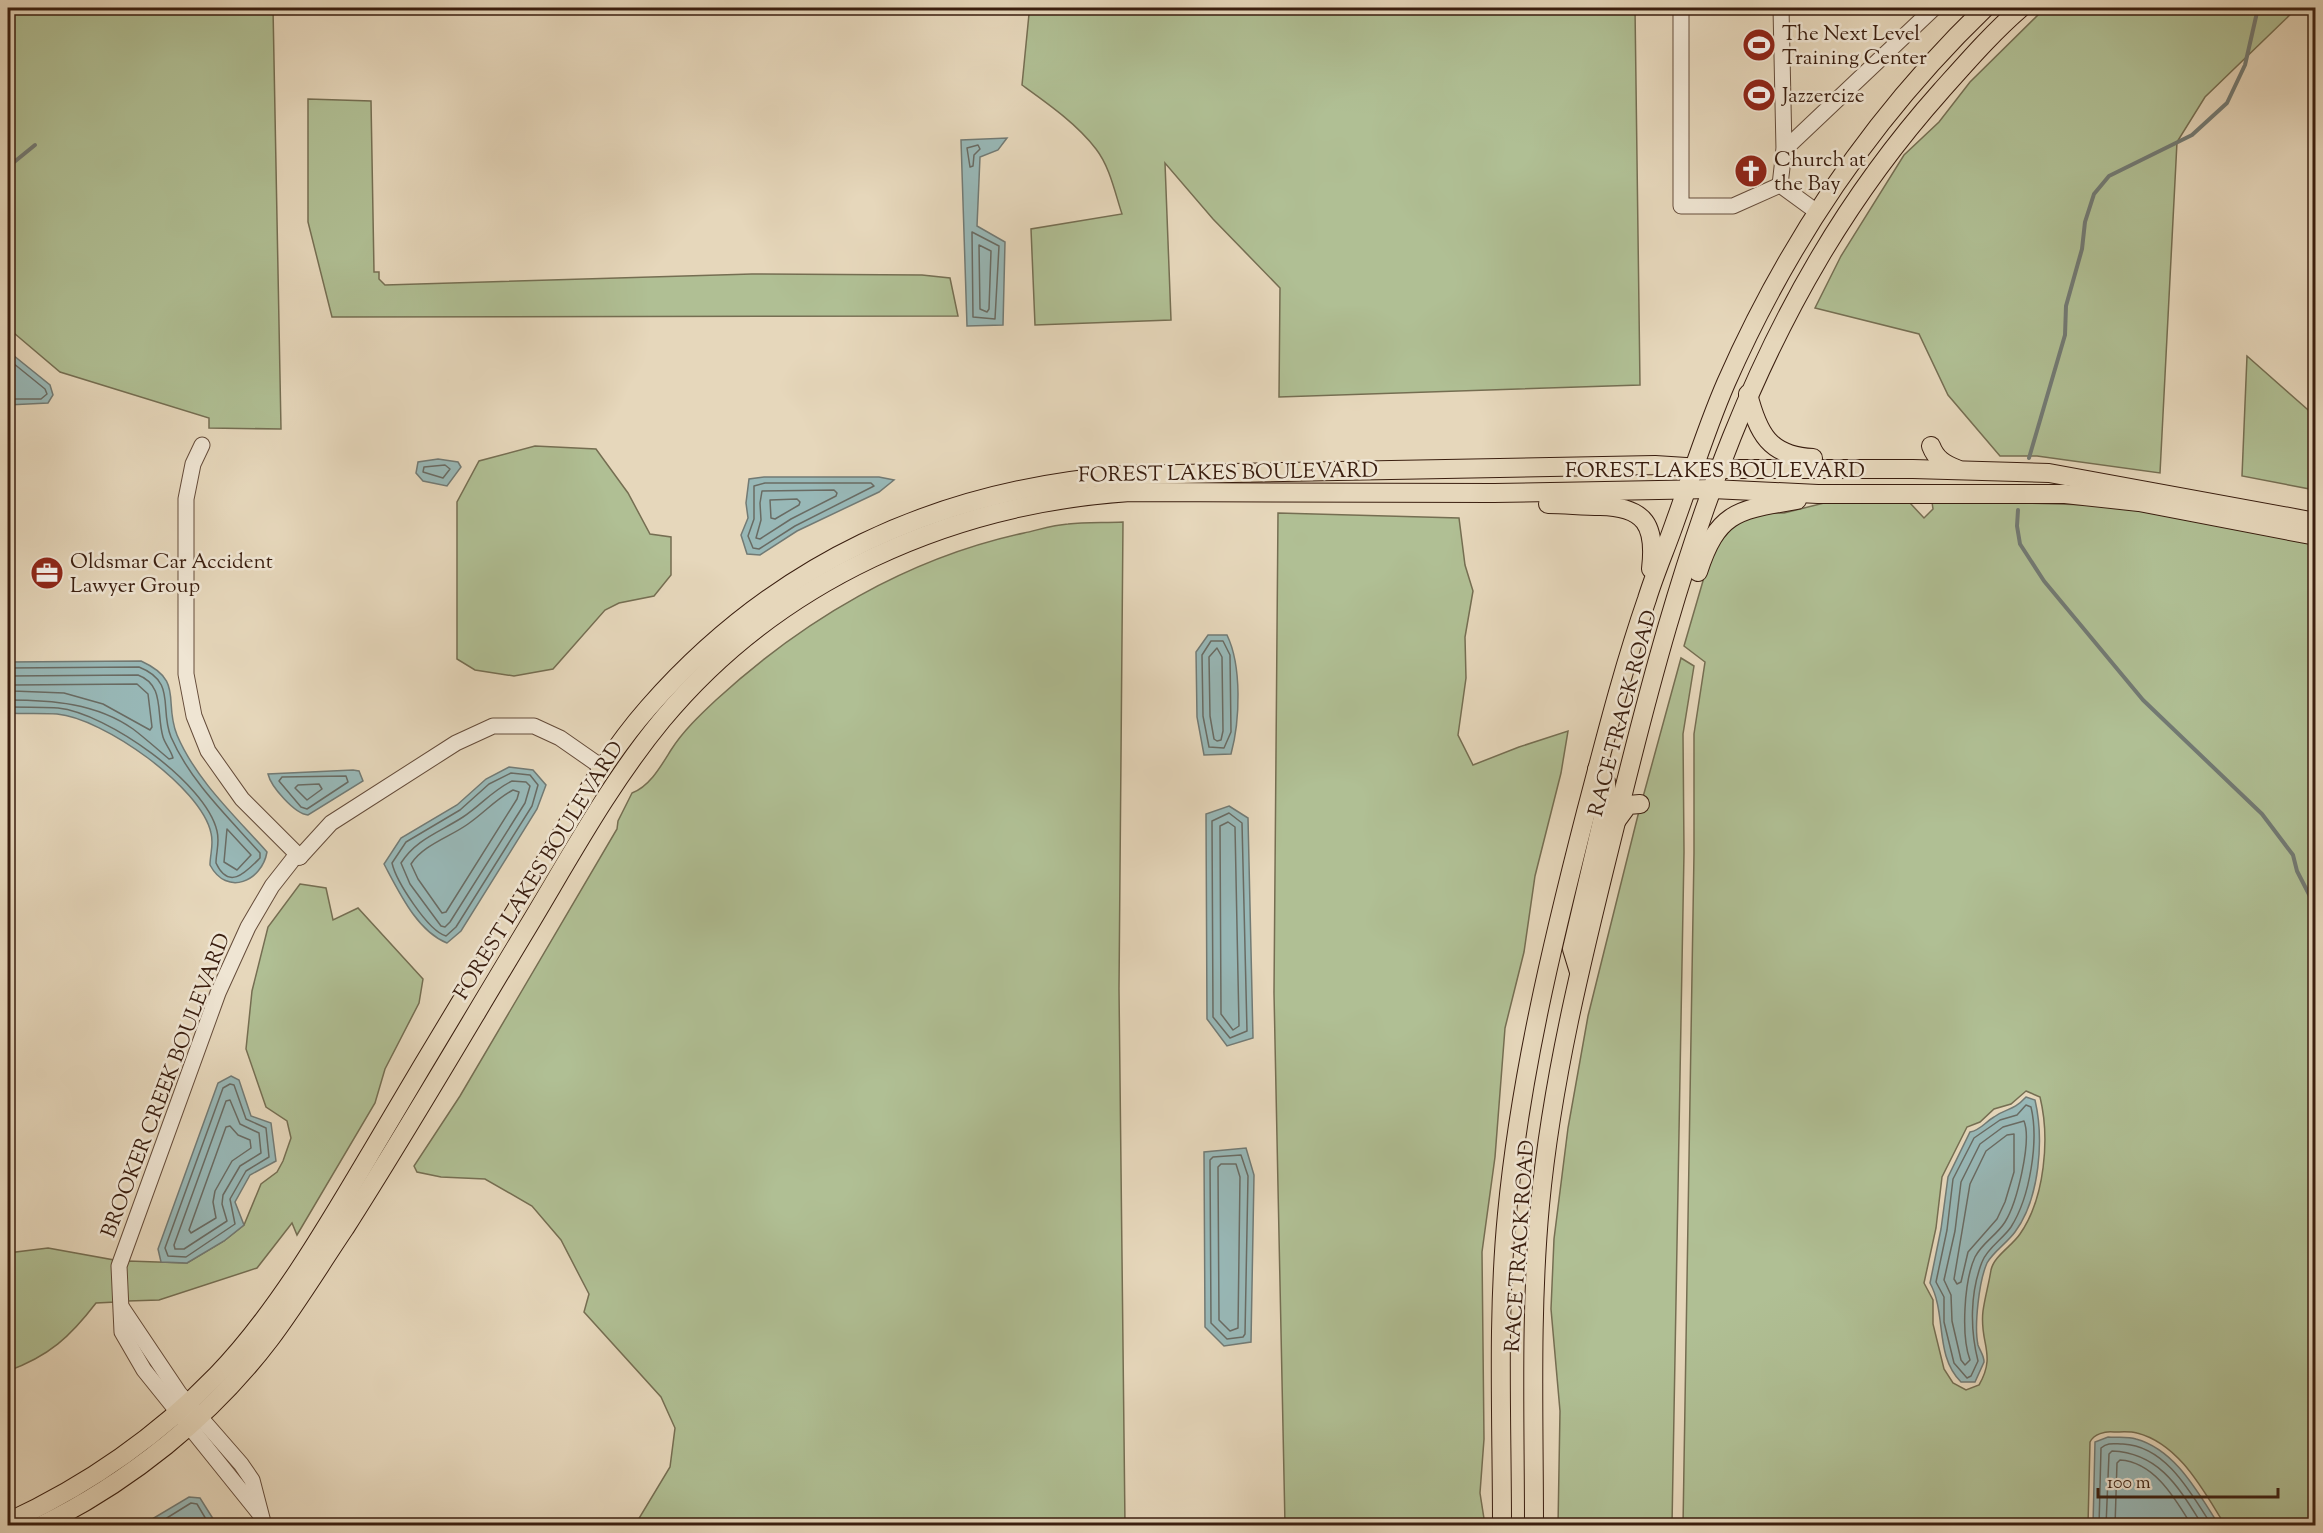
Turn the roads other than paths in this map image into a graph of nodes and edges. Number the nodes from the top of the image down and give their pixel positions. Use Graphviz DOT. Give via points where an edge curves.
graph roads {
  1 [pos="1681,8"];
  2 [pos="1781,8"];
  3 [pos="1934,8"];
  4 [pos="1985,8"];
  5 [pos="2020,8"];
  6 [pos="1784,150"];
  7 [pos="1780,185"];
  8 [pos="1817,212"];
  9 [pos="1748,394"];
  10 [pos="202,445"];
  11 [pos="1931,446"];
  12 [pos="1694,466"];
  13 [pos="1717,469"];
  14 [pos="1913,469"];
  15 [pos="1961,470"];
  16 [pos="2064,476"];
  17 [pos="1712,489"];
  18 [pos="1686,490"];
  19 [pos="1307,491"];
  20 [pos="1818,494"];
  21 [pos="1926,502"];
  22 [pos="2316,522"];
  23 [pos="2316,536"];
  24 [pos="1647,598"];
  25 [pos="603,768"];
  26 [pos="1597,769"];
  27 [pos="1627,776"];
  28 [pos="1640,804"];
  29 [pos="1615,824"];
  30 [pos="300,857"];
  31 [pos="1580,974"];
  32 [pos="187,1415"];
  33 [pos="262,1519"];
  34 [pos="8,1522"];
  35 [pos="40,1526"];
  36 [pos="1502,1526"];
  37 [pos="1534,1526"];
  1 -- 7 [label="street" via="1681,206 1732,206"];
  2 -- 6 [label="street"];
  3 -- 6 [label="street"];
  4 -- 8 [label="main road, RACE TRACK ROAD" via="1914,80 1872,132"];
  5 -- 9 [label="main road, RACE TRACK ROAD" via="1904,132 1872,175 1807,276"];
  6 -- 7 [label="street"];
  7 -- 8 [label="street"];
  8 -- 12 [label="main road, RACE TRACK ROAD" via="1758,315"];
  9 -- 13 [label="main road, RACE TRACK ROAD"];
  9 -- 14 [label="main road" via="1760,432 1788,455 1878,461"];
  10 -- 30 [label="street" via="186,499 186,674 194,716 208,751 242,799"];
  11 -- 15 [label="main road" via="1934,456"];
  12 -- 13 [label="main road, FOREST LAKES BOULEVARD"];
  12 -- 18 [label="main road, RACE TRACK ROAD"];
  12 -- 25 [label="main road, FOREST LAKES BOULEVARD" via="1126,475 1022,488 964,503 914,519 864,542 777,592 685,669"];
  13 -- 14 [label="main road, FOREST LAKES BOULEVARD"];
  13 -- 17 [label="main road, RACE TRACK ROAD"];
  14 -- 15 [label="main road, FOREST LAKES BOULEVARD"];
  15 -- 16 [label="main road, FOREST LAKES BOULEVARD"];
  16 -- 21 [label="main road" via="2031,482 1944,483"];
  16 -- 22 [label="main road"];
  17 -- 18 [label="main road, FOREST LAKES BOULEVARD"];
  17 -- 20 [label="main road, FOREST LAKES BOULEVARD"];
  17 -- 27 [label="main road, RACE TRACK ROAD" via="1638,728"];
  18 -- 19 [label="main road, FOREST LAKES BOULEVARD"];
  18 -- 24 [label="main road, RACE TRACK ROAD"];
  19 -- 24 [label="main road" via="1332,498 1523,501 1624,508 1640,516 1652,533 1654,548"];
  19 -- 32 [label="main road, FOREST LAKES BOULEVARD" via="1087,495 1025,504 969,519 920,535 831,579 732,649 663,719 609,791 302,1296 253,1360"];
  20 -- 21 [label="main road, FOREST LAKES BOULEVARD" via="1901,493"];
  20 -- 27 [label="main road" via="1747,508 1714,533 1705,548 1646,743"];
  21 -- 23 [label="main road, FOREST LAKES BOULEVARD" via="2094,496 2139,501"];
  24 -- 26 [label="main road, RACE TRACK ROAD"];
  25 -- 30 [label="street, BROOKER CREEK BOULEVARD" via="560,738 534,726 493,726 456,743 331,823"];
  25 -- 32 [label="main road, FOREST LAKES BOULEVARD" via="284,1290"];
  26 -- 31 [label="main road" via="1606,782 1608,800 1572,949"];
  26 -- 36 [label="main road, RACE TRACK ROAD" via="1546,978 1512,1165 1503,1308"];
  27 -- 29 [label="main road, RACE TRACK ROAD"];
  28 -- 29 [label="main road" via="1629,805"];
  29 -- 31 [label="main road, RACE TRACK ROAD"];
  30 -- 32 [label="street, BROOKER CREEK BOULEVARD" via="294,858 272,886 218,993 119,1266 122,1308"];
  31 -- 37 [label="main road, RACE TRACK ROAD" via="1546,1151 1540,1206 1534,1302"];
  32 -- 33 [label="street, BROOKER CREEK BOULEVARD"];
  32 -- 34 [label="main road, FOREST LAKES BOULEVARD" via="102,1471"];
  32 -- 35 [label="main road, FOREST LAKES BOULEVARD" via="114,1482"];
}
